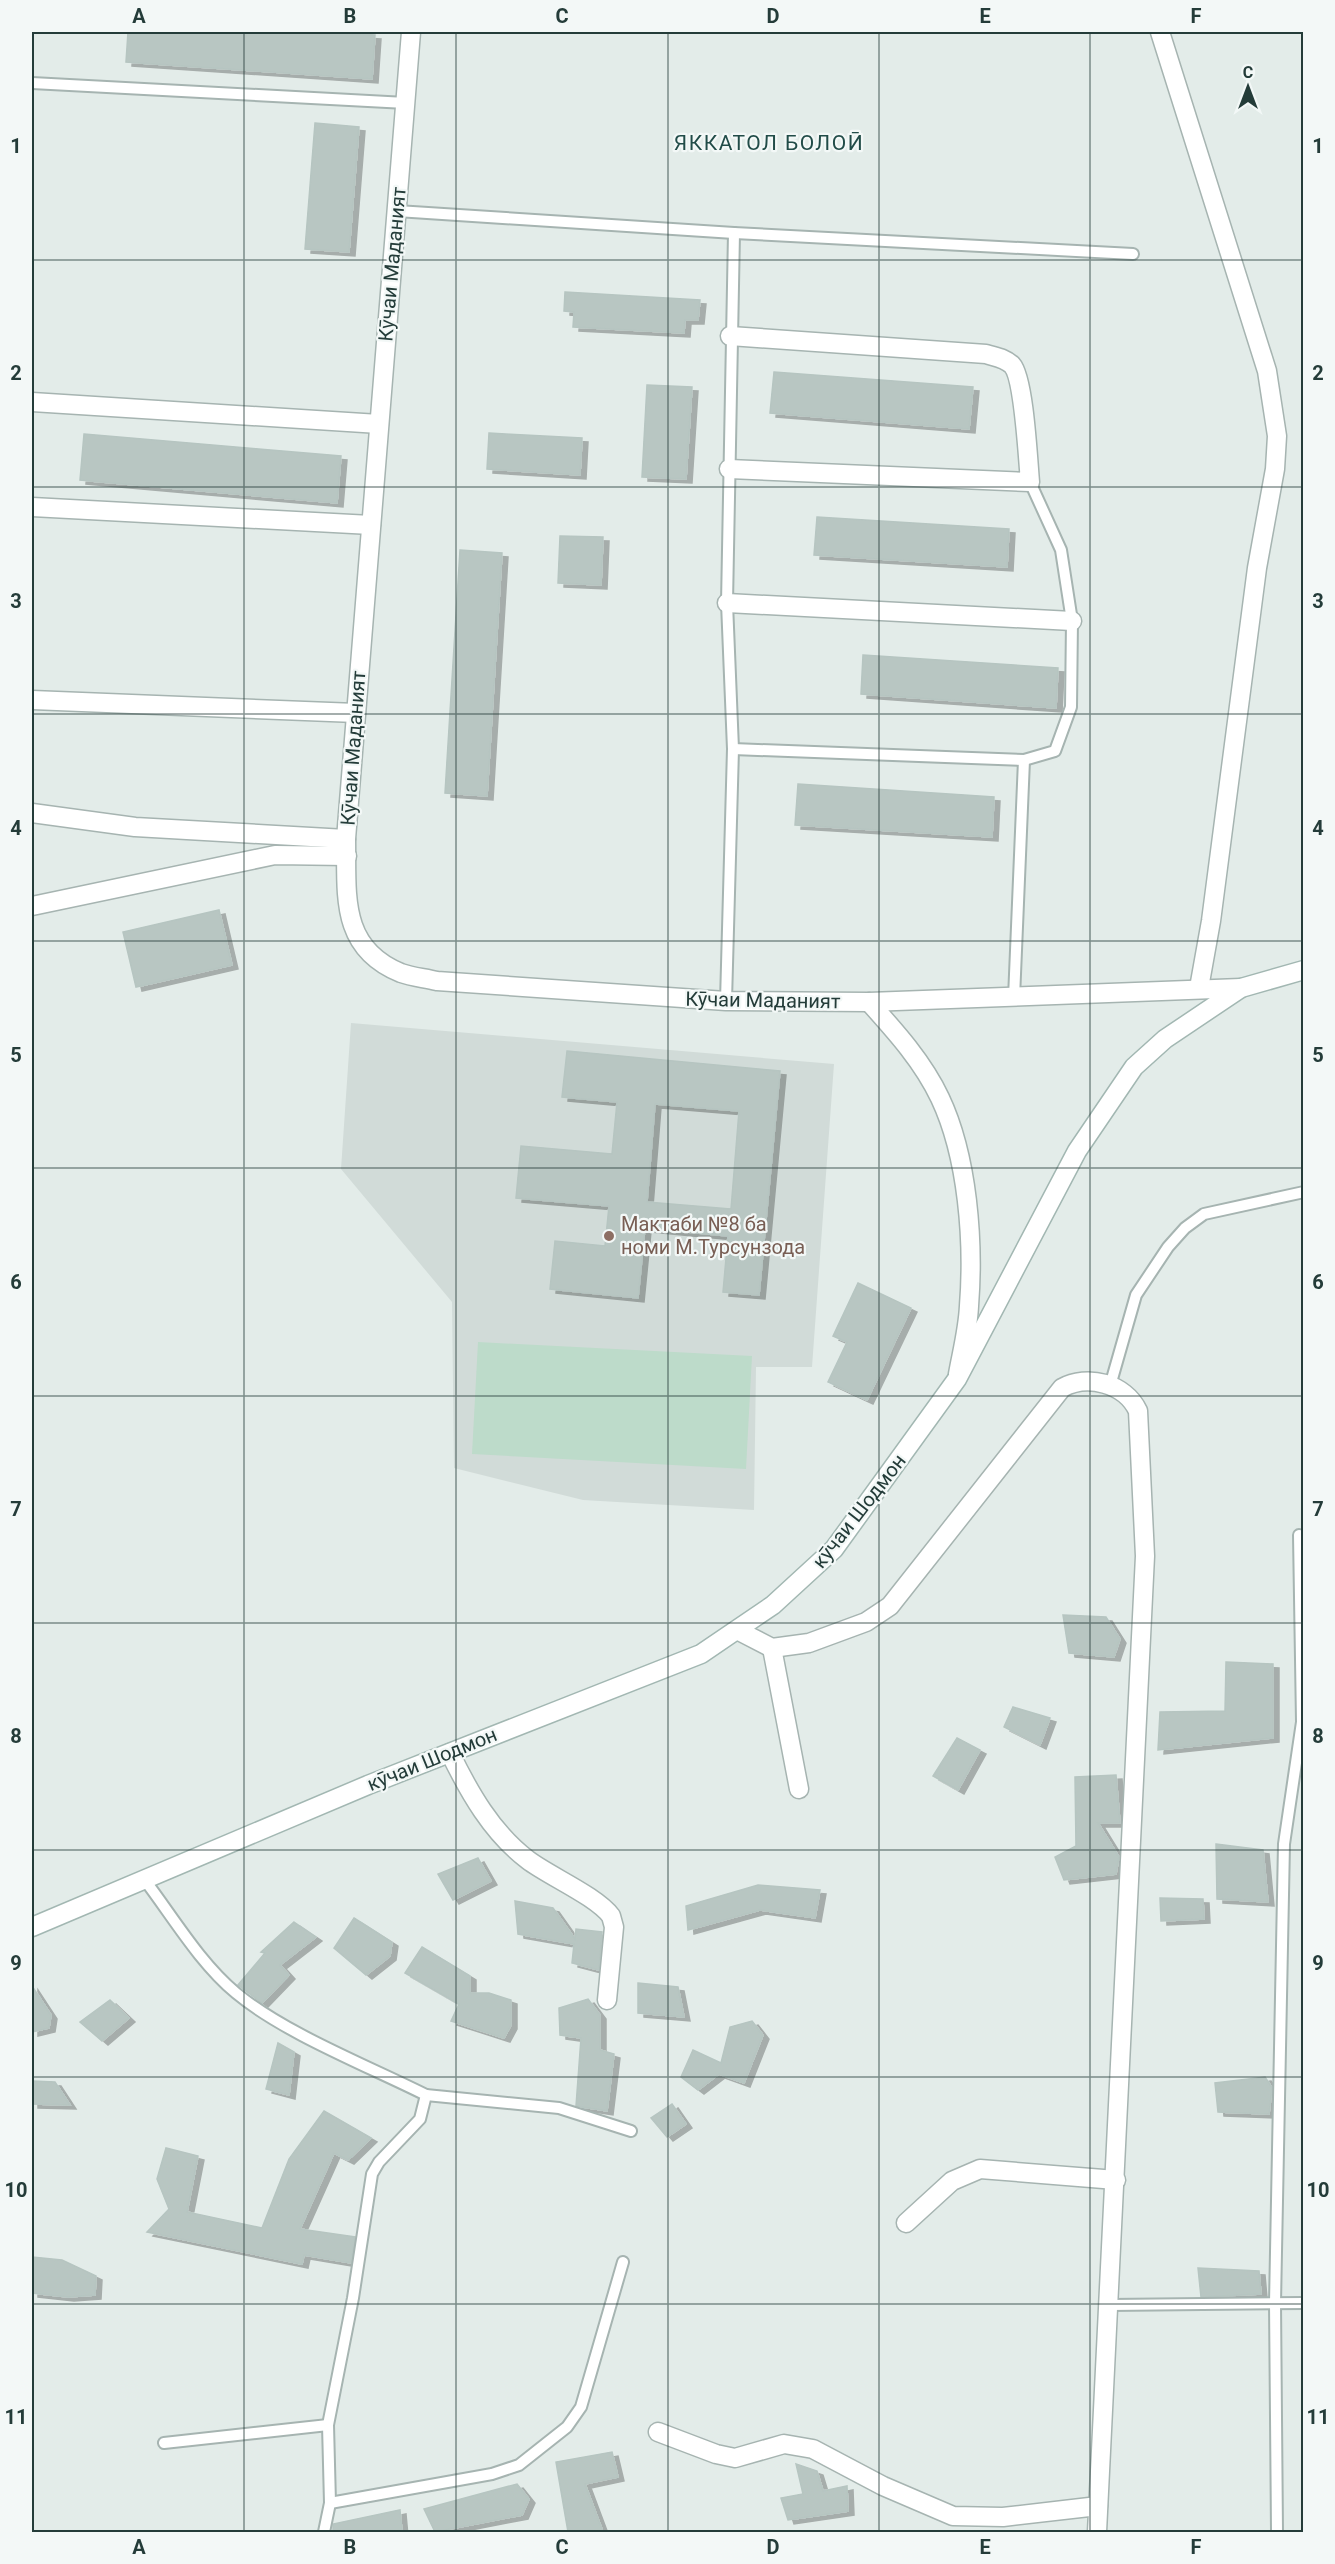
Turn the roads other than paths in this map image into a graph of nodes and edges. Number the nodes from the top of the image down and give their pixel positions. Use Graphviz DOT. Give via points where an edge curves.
graph roads {
  1 [pos="411,32"];
  2 [pos="1160,32"];
  3 [pos="32,83"];
  4 [pos="406,103"];
  5 [pos="396,211"];
  6 [pos="734,233"];
  7 [pos="1133,254"];
  8 [pos="730,336"];
  9 [pos="32,402"];
  10 [pos="379,424"];
  11 [pos="729,469"];
  12 [pos="1030,482"];
  13 [pos="32,507"];
  14 [pos="371,525"];
  15 [pos="727,603"];
  16 [pos="1072,621"];
  17 [pos="32,700"];
  18 [pos="356,713"];
  19 [pos="733,749"];
  20 [pos="1024,760"];
  21 [pos="32,813"];
  22 [pos="346,847"];
  23 [pos="32,906"];
  24 [pos="1304,970"];
  25 [pos="1199,988"];
  26 [pos="1241,988"];
  27 [pos="1014,998"];
  28 [pos="726,1001"];
  29 [pos="869,1002"];
  30 [pos="1304,1192"];
  31 [pos="957,1379"];
  32 [pos="1110,1386"];
  33 [pos="1299,1535"];
  34 [pos="737,1630"];
  35 [pos="772,1647"];
  36 [pos="450,1753"];
  37 [pos="799,1789"];
  38 [pos="144,1879"];
  39 [pos="32,1927"];
  40 [pos="607,2000"];
  41 [pos="426,2094"];
  42 [pos="631,2132"];
  43 [pos="1116,2180"];
  44 [pos="906,2223"];
  45 [pos="623,2262"];
  46 [pos="1275,2303"];
  47 [pos="1304,2303"];
  48 [pos="1110,2305"];
  49 [pos="328,2425"];
  50 [pos="658,2432"];
  51 [pos="164,2443"];
  52 [pos="330,2503"];
  53 [pos="1098,2506"];
  54 [pos="324,2532"];
  55 [pos="1097,2532"];
  56 [pos="1277,2532"];
  1 -- 4 [label="street, Кӯчаи Маданият"];
  2 -- 25 [label="street" via="1267,371 1276,436 1275,469 1257,567"];
  3 -- 4 [label="lane"];
  4 -- 5 [label="street, Кӯчаи Маданият"];
  5 -- 6 [label="lane"];
  5 -- 10 [label="street, Кӯчаи Маданият"];
  6 -- 7 [label="lane"];
  6 -- 8 [label="lane"];
  8 -- 11 [label="lane"];
  8 -- 12 [label="street" via="986,354 1005,359 1014,367 1020,390"];
  9 -- 10 [label="street"];
  10 -- 14 [label="street, Кӯчаи Маданият"];
  11 -- 12 [label="street"];
  11 -- 15 [label="lane"];
  12 -- 16 [label="lane" via="1061,550"];
  13 -- 14 [label="street"];
  14 -- 18 [label="street, Кӯчаи Маданият"];
  15 -- 16 [label="street"];
  15 -- 19 [label="lane"];
  16 -- 20 [label="lane" via="1071,707 1055,751"];
  17 -- 18 [label="street"];
  18 -- 22 [label="street, Кӯчаи Маданият"];
  19 -- 20 [label="lane"];
  19 -- 28 [label="lane"];
  20 -- 27 [label="lane"];
  21 -- 22 [label="street"];
  22 -- 23 [label="street" via="274,855"];
  22 -- 28 [label="street, Кӯчаи Маданият" via="348,905 355,935 372,957 401,973 437,981"];
  24 -- 26 [label="street, кӯчаи Шодмон"];
  25 -- 26 [label="street, Кӯчаи Маданият"];
  25 -- 27 [label="street, Кӯчаи Маданият"];
  26 -- 31 [label="street, кӯчаи Шодмон" via="1166,1039 1134,1067 1115,1093 1077,1151"];
  27 -- 29 [label="street, Кӯчаи Маданият"];
  28 -- 29 [label="street, Кӯчаи Маданият"];
  29 -- 31 [label="street" via="927,1074 941,1100 959,1158 970,1247 970,1284"];
  30 -- 32 [label="lane" via="1204,1214 1185,1228 1136,1295"];
  31 -- 34 [label="street, кӯчаи Шодмон" via="834,1549 773,1605"];
  32 -- 35 [label="street" via="1087,1381 1062,1388 890,1606 866,1623 836,1634 809,1643"];
  32 -- 43 [label="street" via="1131,1400 1138,1411 1145,1556"];
  33 -- 46 [label="lane" via="1302,1722 1284,1844"];
  34 -- 35 [label="street"];
  34 -- 36 [label="street, кӯчаи Шодмон" via="701,1654"];
  35 -- 37 [label="street"];
  36 -- 38 [label="street, кӯчаи Шодмон"];
  36 -- 40 [label="street" via="469,1792 510,1845 611,1916 614,1927"];
  38 -- 39 [label="street, кӯчаи Шодмон"];
  38 -- 41 [label="lane" via="211,1969 237,1994 283,2024"];
  41 -- 42 [label="lane" via="559,2108"];
  41 -- 49 [label="lane" via="420,2119 372,2174"];
  43 -- 44 [label="street" via="980,2169 952,2181"];
  43 -- 48 [label="street"];
  45 -- 52 [label="lane" via="581,2407 567,2427 543,2449 519,2465 492,2474"];
  46 -- 47 [label="lane"];
  46 -- 48 [label="lane"];
  46 -- 56 [label="lane"];
  48 -- 53 [label="street"];
  49 -- 51 [label="lane"];
  49 -- 52 [label="lane"];
  50 -- 53 [label="street" via="716,2454 735,2457 784,2444 813,2449 883,2486 954,2516 1003,2517"];
  52 -- 54 [label="lane"];
  53 -- 55 [label="street"];
}
